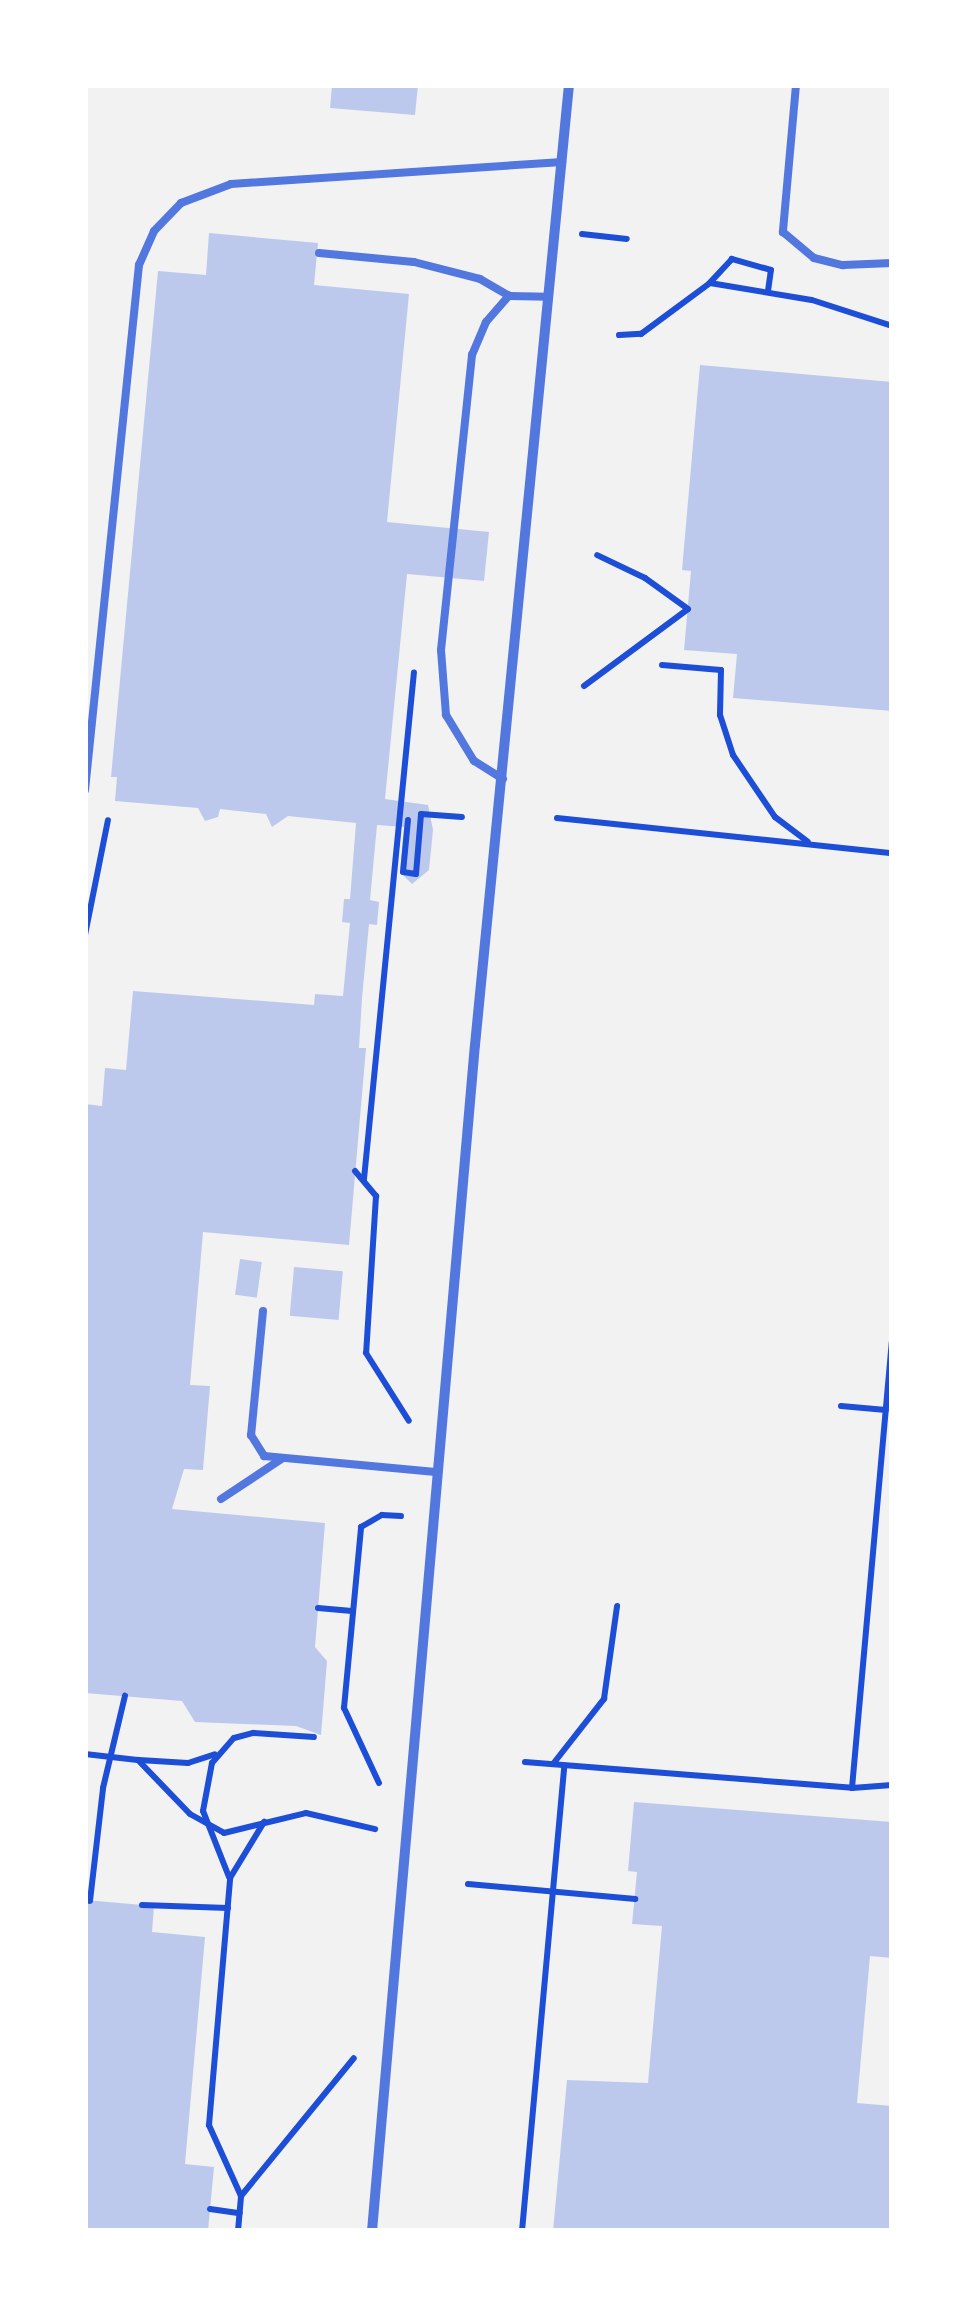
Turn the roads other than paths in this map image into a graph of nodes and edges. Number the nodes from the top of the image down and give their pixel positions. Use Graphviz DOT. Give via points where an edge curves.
graph roads {
  1 [pos="569,85"];
  2 [pos="796,85"];
  3 [pos="562,162"];
  4 [pos="319,253"];
  5 [pos="892,262"];
  6 [pos="509,296"];
  7 [pos="548,298"];
  8 [pos="503,780"];
  9 [pos="85,790"];
  10 [pos="263,1311"];
  11 [pos="283,1458"];
  12 [pos="438,1472"];
  13 [pos="221,1499"];
  14 [pos="372,2231"];
  1 -- 3 [label="street"];
  2 -- 5 [label="lane" via="782,232 814,258 843,265"];
  3 -- 7 [label="street"];
  3 -- 9 [label="lane" via="232,184 190,198 154,231 139,265"];
  4 -- 6 [label="lane" via="414,262 480,279"];
  6 -- 7 [label="lane"];
  6 -- 8 [label="lane" via="486,322 468,374 440,682 462,746"];
  7 -- 8 [label="street"];
  8 -- 12 [label="street"];
  10 -- 11 [label="lane" via="251,1435 264,1456"];
  11 -- 12 [label="lane"];
  11 -- 13 [label="lane"];
  12 -- 14 [label="street"];
}
